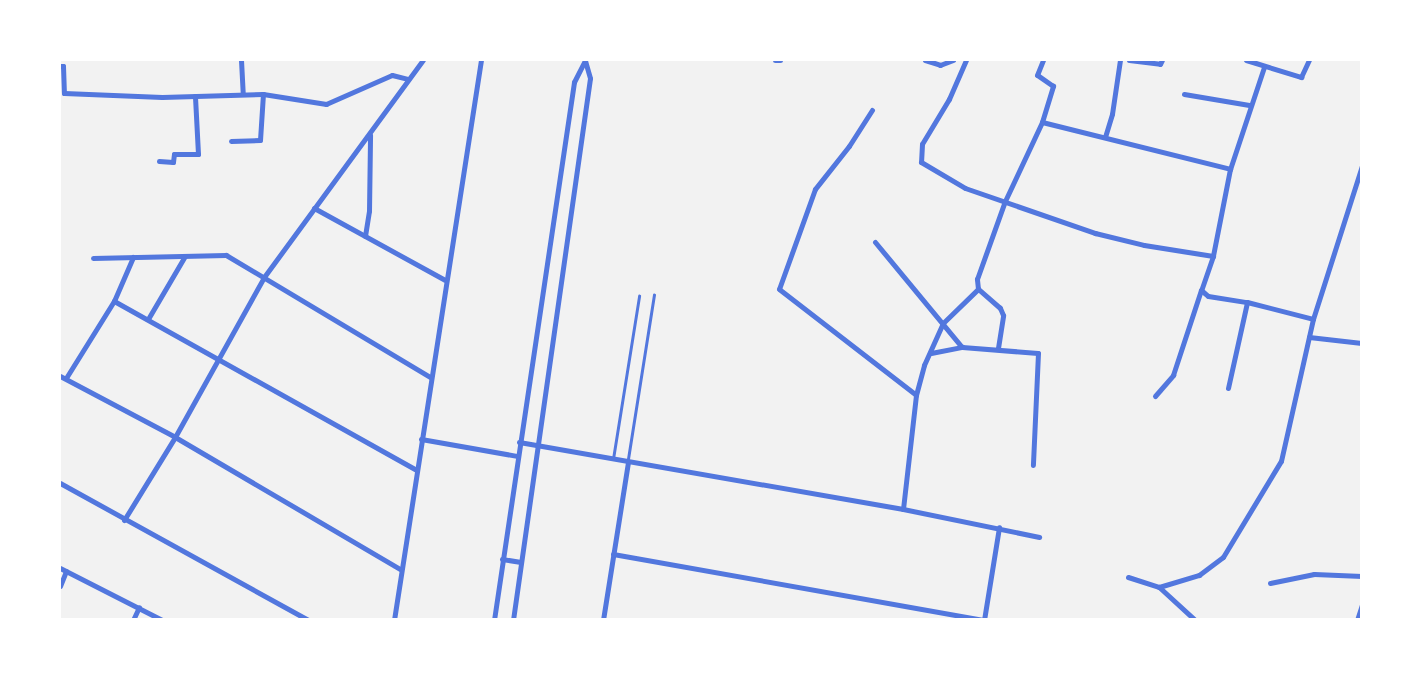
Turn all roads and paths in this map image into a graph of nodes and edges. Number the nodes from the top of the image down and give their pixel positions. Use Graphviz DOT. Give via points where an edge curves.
graph roads {
  1 [pos="240,60"];
  2 [pos="422,60"];
  3 [pos="481,60"];
  4 [pos="585,60"];
  5 [pos="925,60"];
  6 [pos="953,60"];
  7 [pos="966,60"];
  8 [pos="1043,60"];
  9 [pos="1120,60"];
  10 [pos="1129,60"];
  11 [pos="1162,60"];
  12 [pos="1247,60"];
  13 [pos="1309,60"];
  14 [pos="60,66"];
  15 [pos="1264,67"];
  16 [pos="408,79"];
  17 [pos="243,94"];
  18 [pos="263,94"];
  19 [pos="1184,94"];
  20 [pos="195,96"];
  21 [pos="1249,105"];
  22 [pos="872,110"];
  23 [pos="1042,122"];
  24 [pos="370,134"];
  25 [pos="1105,137"];
  26 [pos="231,141"];
  27 [pos="159,161"];
  28 [pos="1362,165"];
  29 [pos="1230,169"];
  30 [pos="1360,177"];
  31 [pos="1005,201"];
  32 [pos="314,208"];
  33 [pos="365,236"];
  34 [pos="875,242"];
  35 [pos="185,256"];
  36 [pos="1213,256"];
  37 [pos="132,257"];
  38 [pos="93,258"];
  39 [pos="264,277"];
  40 [pos="445,280"];
  41 [pos="978,289"];
  42 [pos="1201,290"];
  43 [pos="654,295"];
  44 [pos="639,296"];
  45 [pos="114,300"];
  46 [pos="1247,302"];
  47 [pos="541,308"];
  48 [pos="557,311"];
  49 [pos="148,319"];
  50 [pos="1313,319"];
  51 [pos="943,323"];
  52 [pos="1309,337"];
  53 [pos="1362,343"];
  54 [pos="962,347"];
  55 [pos="998,348"];
  56 [pos="931,352"];
  57 [pos="220,358"];
  58 [pos="63,377"];
  59 [pos="430,377"];
  60 [pos="1228,388"];
  61 [pos="916,395"];
  62 [pos="1155,396"];
  63 [pos="175,437"];
  64 [pos="421,439"];
  65 [pos="519,442"];
  66 [pos="537,444"];
  67 [pos="517,456"];
  68 [pos="613,459"];
  69 [pos="628,462"];
  70 [pos="1034,466"];
  71 [pos="416,470"];
  72 [pos="60,483"];
  73 [pos="902,509"];
  74 [pos="124,520"];
  75 [pos="999,527"];
  76 [pos="1039,537"];
  77 [pos="613,554"];
  78 [pos="502,559"];
  79 [pos="521,562"];
  80 [pos="63,569"];
  81 [pos="400,569"];
  82 [pos="1362,576"];
  83 [pos="1128,577"];
  84 [pos="1270,583"];
  85 [pos="60,586"];
  86 [pos="1159,587"];
  87 [pos="1362,605"];
  88 [pos="139,607"];
  89 [pos="134,620"];
  90 [pos="162,620"];
  91 [pos="309,620"];
  92 [pos="394,620"];
  93 [pos="494,620"];
  94 [pos="513,620"];
  95 [pos="603,620"];
  96 [pos="983,620"];
  97 [pos="1195,620"];
  98 [pos="1357,620"];
  1 -- 17 [label="street"];
  2 -- 16 [label="street"];
  3 -- 40 [label="street"];
  4 -- 47 [label="street" via="574,82"];
  4 -- 48 [label="street" via="590,78"];
  5 -- 6 [label="street" via="940,65"];
  7 -- 31 [label="street" via="950,99 922,144 921,162 965,188"];
  8 -- 23 [label="street" via="1037,75 1053,86"];
  9 -- 25 [label="street"];
  10 -- 11 [label="street" via="1160,64"];
  12 -- 15 [label="street"];
  13 -- 15 [label="street" via="1301,77"];
  14 -- 20 [label="street" via="64,93"];
  15 -- 21 [label="street"];
  16 -- 18 [label="street" via="392,75 326,104"];
  16 -- 24 [label="street"];
  17 -- 18 [label="street"];
  17 -- 20 [label="street"];
  18 -- 26 [label="street" via="260,140"];
  19 -- 21 [label="street"];
  20 -- 27 [label="street" via="198,154 174,154 173,162"];
  21 -- 29 [label="street"];
  22 -- 61 [label="street" via="815,189 779,289"];
  23 -- 25 [label="street"];
  23 -- 31 [label="street"];
  24 -- 32 [label="street"];
  24 -- 33 [label="street"];
  25 -- 29 [label="street"];
  28 -- 30 [label="street"];
  29 -- 36 [label="street"];
  30 -- 50 [label="street"];
  31 -- 36 [label="street" via="1118,239"];
  31 -- 41 [label="street" via="977,279"];
  32 -- 33 [label="street"];
  32 -- 39 [label="street"];
  33 -- 40 [label="street"];
  34 -- 51 [label="street"];
  35 -- 37 [label="street"];
  35 -- 39 [label="street" via="226,255"];
  35 -- 49 [label="street"];
  36 -- 42 [label="street"];
  37 -- 38 [label="street"];
  37 -- 45 [label="street"];
  39 -- 57 [label="street"];
  39 -- 59 [label="street"];
  40 -- 59 [label="street"];
  41 -- 51 [label="street"];
  41 -- 55 [label="street" via="1003,315"];
  42 -- 46 [label="street" via="1208,296"];
  42 -- 62 [label="street" via="1173,374"];
  43 -- 69 [label="lane"];
  44 -- 68 [label="lane"];
  45 -- 49 [label="street"];
  45 -- 58 [label="street"];
  46 -- 50 [label="street"];
  46 -- 60 [label="street"];
  47 -- 48 [label="street"];
  47 -- 65 [label="street"];
  48 -- 66 [label="street"];
  49 -- 57 [label="street"];
  50 -- 52 [label="street"];
  51 -- 54 [label="street"];
  51 -- 56 [label="street"];
  52 -- 53 [label="street"];
  52 -- 86 [label="street" via="1282,461 1223,557 1199,575"];
  54 -- 55 [label="street"];
  54 -- 56 [label="street"];
  55 -- 70 [label="street" via="1038,354"];
  56 -- 61 [label="street"];
  57 -- 63 [label="street"];
  57 -- 71 [label="street"];
  58 -- 63 [label="street"];
  59 -- 64 [label="street"];
  61 -- 73 [label="street"];
  63 -- 74 [label="street"];
  63 -- 81 [label="street"];
  64 -- 67 [label="street"];
  64 -- 71 [label="street"];
  65 -- 66 [label="street"];
  65 -- 67 [label="street"];
  66 -- 68 [label="street"];
  66 -- 79 [label="street"];
  67 -- 78 [label="street"];
  68 -- 69 [label="street"];
  69 -- 73 [label="street"];
  69 -- 77 [label="street"];
  71 -- 81 [label="street"];
  72 -- 74 [label="street"];
  73 -- 75 [label="street"];
  74 -- 91 [label="street"];
  75 -- 76 [label="street"];
  75 -- 96 [label="street"];
  77 -- 95 [label="street"];
  77 -- 96 [label="street"];
  78 -- 79 [label="street"];
  78 -- 93 [label="street"];
  79 -- 94 [label="street"];
  80 -- 85 [label="street"];
  80 -- 88 [label="street"];
  81 -- 92 [label="street"];
  82 -- 84 [label="street" via="1314,574"];
  83 -- 86 [label="street"];
  86 -- 97 [label="street"];
  87 -- 98 [label="street"];
  88 -- 89 [label="street"];
  88 -- 90 [label="street"];
}
